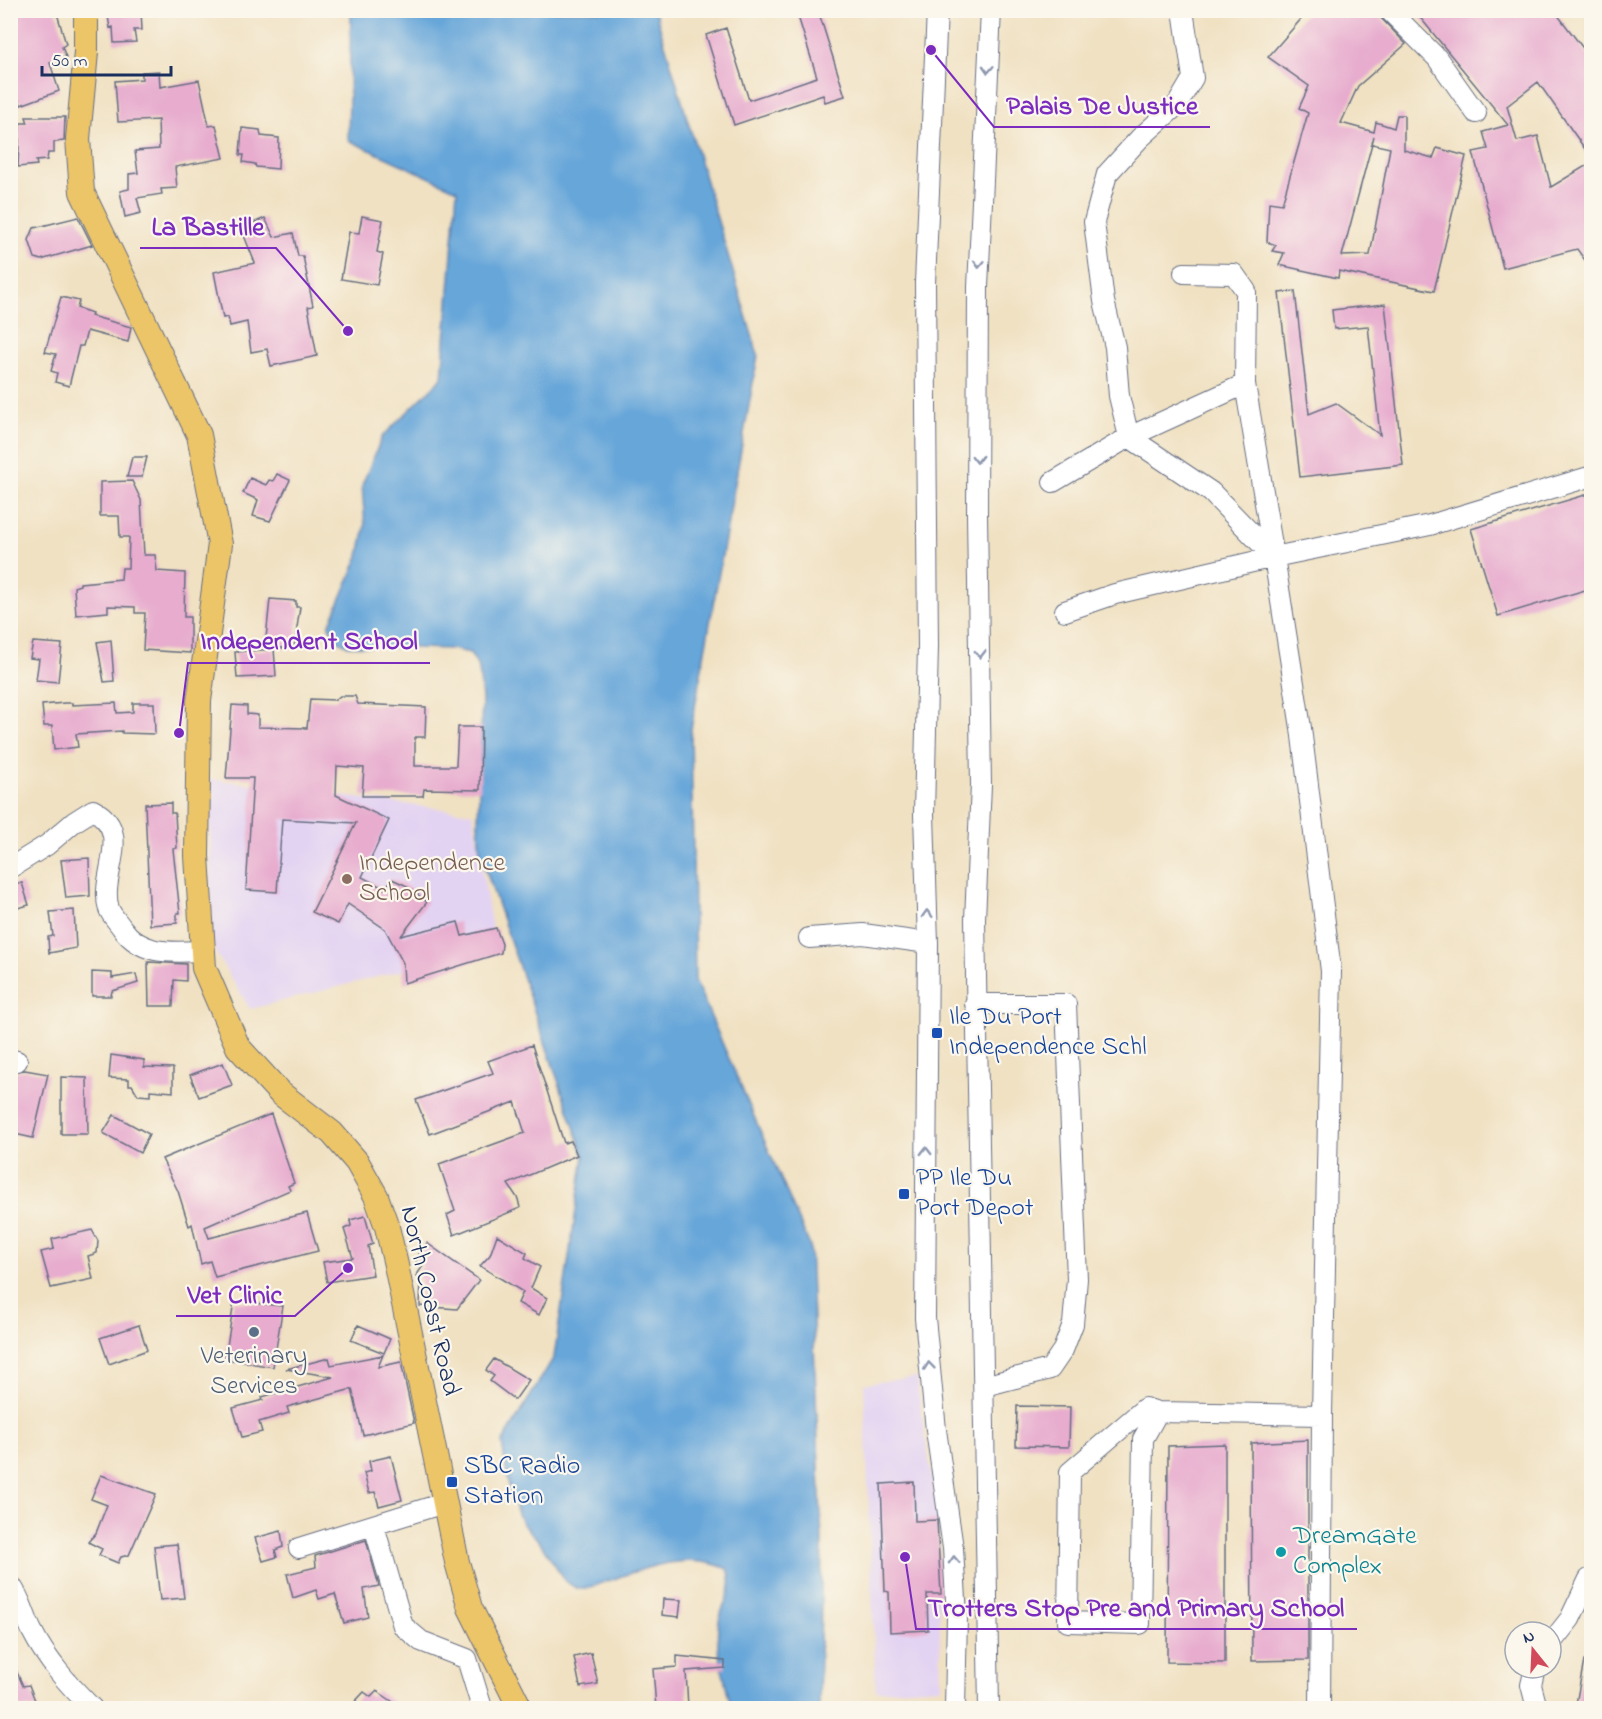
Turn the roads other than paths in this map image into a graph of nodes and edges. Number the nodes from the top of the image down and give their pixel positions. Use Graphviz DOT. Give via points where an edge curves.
graph roads {
  1 [pos="86,10"];
  2 [pos="924,10"];
  3 [pos="937,10"];
  4 [pos="991,10"];
  5 [pos="1183,10"];
  6 [pos="1389,10"];
  7 [pos="935,46"];
  8 [pos="1476,113"];
  9 [pos="1185,273"];
  10 [pos="1245,384"];
  11 [pos="1129,437"];
  12 [pos="1592,476"];
  13 [pos="1053,482"];
  14 [pos="1274,557"];
  15 [pos="1065,611"];
  16 [pos="10,868"];
  17 [pos="809,938"];
  18 [pos="928,943"];
  19 [pos="202,951"];
  20 [pos="975,1004"];
  21 [pos="984,1386"];
  22 [pos="1158,1412"];
  23 [pos="1322,1415"];
  24 [pos="444,1503"];
  25 [pos="374,1526"];
  26 [pos="299,1548"];
  27 [pos="1589,1579"];
  28 [pos="10,1584"];
  29 [pos="1563,1628"];
  30 [pos="1532,1680"];
  31 [pos="92,1708"];
  32 [pos="482,1708"];
  33 [pos="520,1708"];
  34 [pos="955,1708"];
  35 [pos="989,1708"];
  36 [pos="1320,1708"];
  37 [pos="1537,1708"];
  1 -- 19 [label="main road, North Coast Road" via="78,139 82,192 199,435 220,544 199,701 197,856"];
  2 -- 7 [label="street"];
  3 -- 7 [label="street"];
  4 -- 20 [label="street, one-way" via="978,287 981,785"];
  5 -- 11 [label="street" via="1193,78 1177,105 1107,174 1094,222 1104,301 1115,346 1119,396"];
  6 -- 8 [label="street" via="1437,57"];
  18 -- 7 [label="street, one-way" via="924,814 928,646 925,283"];
  9 -- 10 [label="street" via="1234,274 1246,291"];
  10 -- 11 [label="street"];
  10 -- 14 [label="street"];
  11 -- 13 [label="street"];
  11 -- 14 [label="street" via="1211,492"];
  12 -- 14 [label="street" via="1430,525"];
  14 -- 15 [label="street" via="1115,594"];
  14 -- 23 [label="street" via="1301,728 1331,971"];
  16 -- 19 [label="street" via="93,810 106,820 115,841 107,890 109,910 132,942 166,952"];
  17 -- 18 [label="street" via="863,934"];
  34 -- 18 [label="street, one-way" via="957,1617 953,1548 925,1318"];
  19 -- 24 [label="main road, North Coast Road" via="204,968 238,1047 280,1093 332,1134 357,1162 375,1196 396,1265"];
  20 -- 21 [label="street"];
  20 -- 21 [label="street" via="1066,1004 1077,1279 1073,1324 1050,1369"];
  21 -- 35 [label="street"];
  22 -- 22 [label="street" via="1143,1439 1140,1624 1068,1622 1070,1472 1145,1408"];
  22 -- 23 [label="street"];
  23 -- 36 [label="street"];
  24 -- 25 [label="street"];
  24 -- 33 [label="main road, North Coast Road" via="470,1608"];
  25 -- 26 [label="street"];
  25 -- 32 [label="street" via="403,1626 421,1641 467,1659"];
  27 -- 29 [label="street"];
  28 -- 31 [label="street" via="46,1656"];
  30 -- 37 [label="street"];
}
